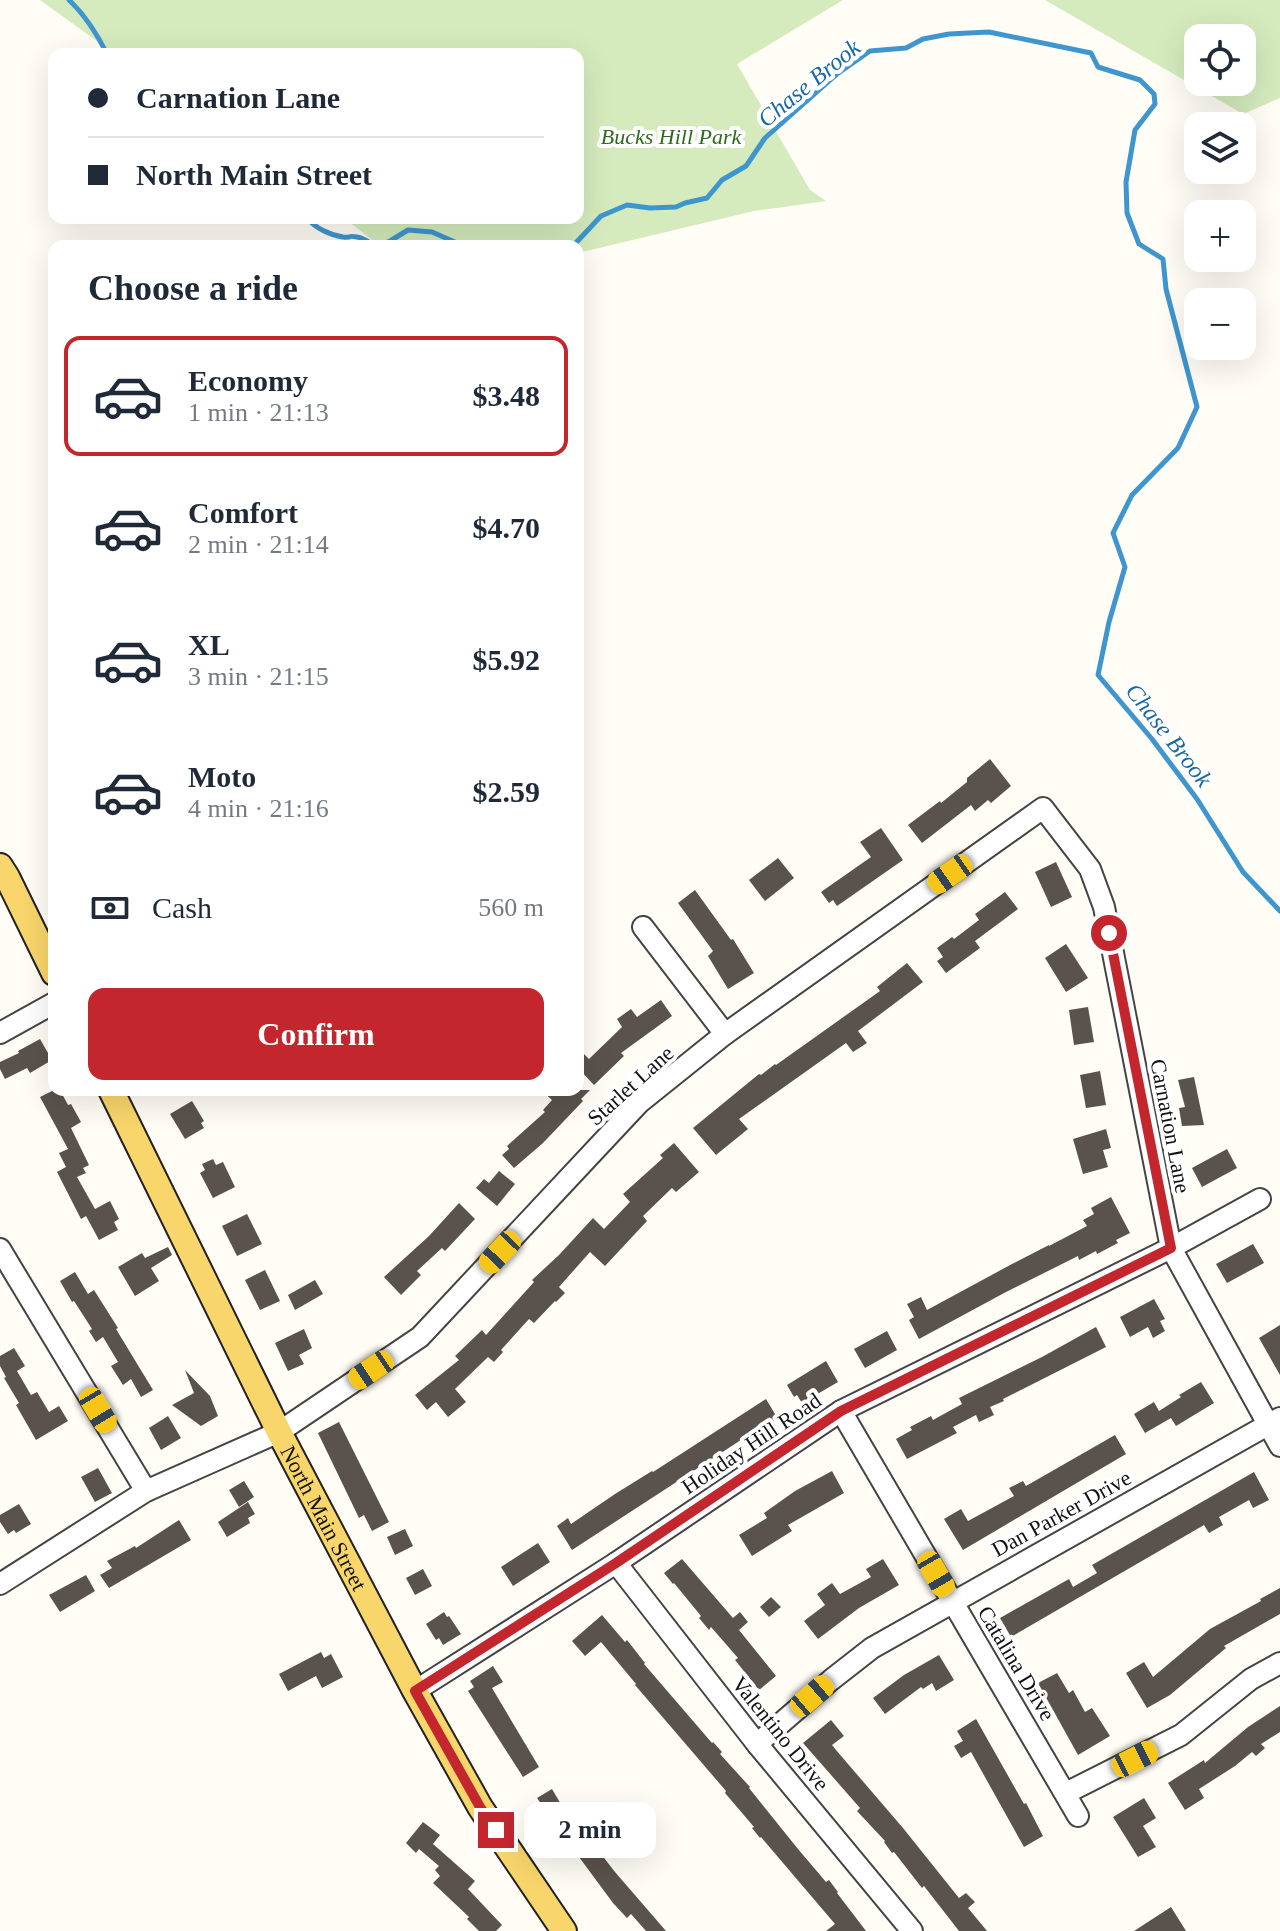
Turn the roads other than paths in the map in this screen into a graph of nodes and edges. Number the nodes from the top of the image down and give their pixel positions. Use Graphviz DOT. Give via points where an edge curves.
graph roads {
  1 [pos="1043,808"];
  2 [pos="2,873"];
  3 [pos="643,927"];
  4 [pos="48,961"];
  5 [pos="48,1006"];
  6 [pos="0,1033"];
  7 [pos="725,1034"];
  8 [pos="114,1096"];
  9 [pos="1260,1199"];
  10 [pos="1171,1248"];
  11 [pos="0,1249"];
  12 [pos="841,1411"];
  13 [pos="1274,1421"];
  14 [pos="279,1432"];
  15 [pos="1280,1446"];
  16 [pos="146,1491"];
  17 [pos="616,1563"];
  18 [pos="0,1584"];
  19 [pos="952,1602"];
  20 [pos="1280,1663"];
  21 [pos="415,1691"];
  22 [pos="757,1744"];
  23 [pos="1066,1793"];
  24 [pos="1078,1816"];
  25 [pos="559,1929"];
  26 [pos="912,1931"];
  1 -- 7 [label="street, Starlet Lane"];
  1 -- 10 [label="street, Carnation Lane" via="1090,869 1104,907"];
  2 -- 4 [label="main road"];
  3 -- 7 [label="street"];
  5 -- 6 [label="street"];
  7 -- 14 [label="street, Starlet Lane" via="639,1103 420,1337"];
  8 -- 14 [label="main road, North Main Street"];
  9 -- 10 [label="street, Holiday Hill Road"];
  10 -- 12 [label="street, Holiday Hill Road"];
  10 -- 13 [label="street, Carnation Lane"];
  11 -- 16 [label="street"];
  12 -- 17 [label="street, Holiday Hill Road"];
  12 -- 19 [label="street, Catalina Drive"];
  13 -- 15 [label="street, Carnation Lane"];
  13 -- 19 [label="street, Dan Parker Drive"];
  14 -- 16 [label="street, Starlet Lane"];
  14 -- 21 [label="main road, North Main Street"];
  16 -- 18 [label="street, Starlet Lane"];
  17 -- 21 [label="street, Holiday Hill Road"];
  17 -- 22 [label="street, Valentino Drive"];
  19 -- 22 [label="street, Dan Parker Drive" via="872,1648"];
  19 -- 23 [label="street, Catalina Drive"];
  20 -- 23 [label="street" via="1251,1679 1181,1735"];
  21 -- 25 [label="main road, North Main Street" via="480,1807"];
  22 -- 26 [label="street, Valentino Drive"];
  23 -- 24 [label="street, Catalina Drive"];
}
